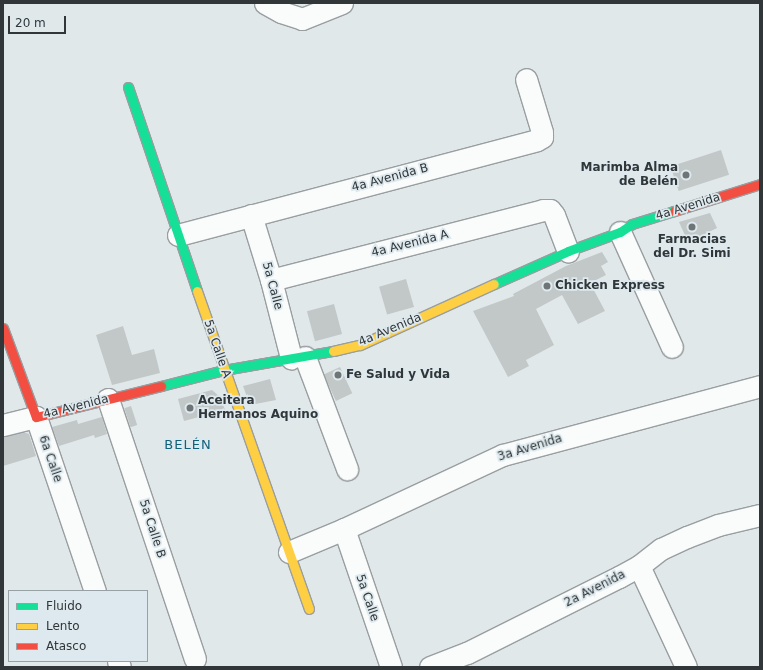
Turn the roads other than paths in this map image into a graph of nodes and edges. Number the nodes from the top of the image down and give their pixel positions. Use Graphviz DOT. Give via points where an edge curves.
graph roads {
  1 [pos="265,3"];
  2 [pos="342,3"];
  3 [pos="526,79"];
  4 [pos="128,87"];
  5 [pos="760,184"];
  6 [pos="251,215"];
  7 [pos="620,232"];
  8 [pos="178,235"];
  9 [pos="568,251"];
  10 [pos="272,280"];
  11 [pos="3,328"];
  12 [pos="672,347"];
  13 [pos="298,357"];
  14 [pos="224,370"];
  15 [pos="760,386"];
  16 [pos="108,399"];
  17 [pos="36,417"];
  18 [pos="3,424"];
  19 [pos="347,469"];
  20 [pos="760,515"];
  21 [pos="344,529"];
  22 [pos="289,552"];
  23 [pos="639,566"];
  24 [pos="95,590"];
  25 [pos="309,609"];
  26 [pos="195,659"];
  27 [pos="470,660"];
  28 [pos="391,667"];
  29 [pos="430,667"];
  30 [pos="686,667"];
  1 -- 2 [label="street" via="302,19"];
  3 -- 6 [label="street, 4a Avenida B" via="542,132 542,137 537,140"];
  4 -- 8 [label="street, 5a Calle A"];
  5 -- 7 [label="street, 4a Avenida" via="632,224"];
  6 -- 8 [label="street, 4a Avenida B"];
  6 -- 10 [label="street, 5a Calle"];
  7 -- 9 [label="street, 4a Avenida"];
  7 -- 12 [label="street"];
  8 -- 14 [label="street, 5a Calle A"];
  9 -- 10 [label="street, 4a Avenida A" via="554,215 550,210 543,210"];
  9 -- 13 [label="street, 4a Avenida" via="360,345"];
  10 -- 13 [label="street, 5a Calle"];
  11 -- 17 [label="street, 6a Calle"];
  13 -- 14 [label="street, 4a Avenida"];
  13 -- 19 [label="street, 5a Calle"];
  14 -- 16 [label="street, 4a Avenida"];
  14 -- 22 [label="street, 5a Calle A"];
  15 -- 21 [label="street, 3a Avenida" via="503,455"];
  16 -- 17 [label="street, 4a Avenida"];
  16 -- 26 [label="street, 5a Calle B"];
  17 -- 18 [label="street, 4a Avenida"];
  17 -- 24 [label="street, 6a Calle"];
  20 -- 23 [label="street, 2a Avenida" via="718,525 687,537 661,549"];
  21 -- 22 [label="street, 3a Avenida"];
  21 -- 28 [label="street, 5a Calle"];
  22 -- 25 [label="street, 5a Calle A"];
  23 -- 27 [label="street, 2a Avenida"];
  23 -- 30 [label="street"];
  27 -- 29 [label="street, 2a Avenida"];
}
